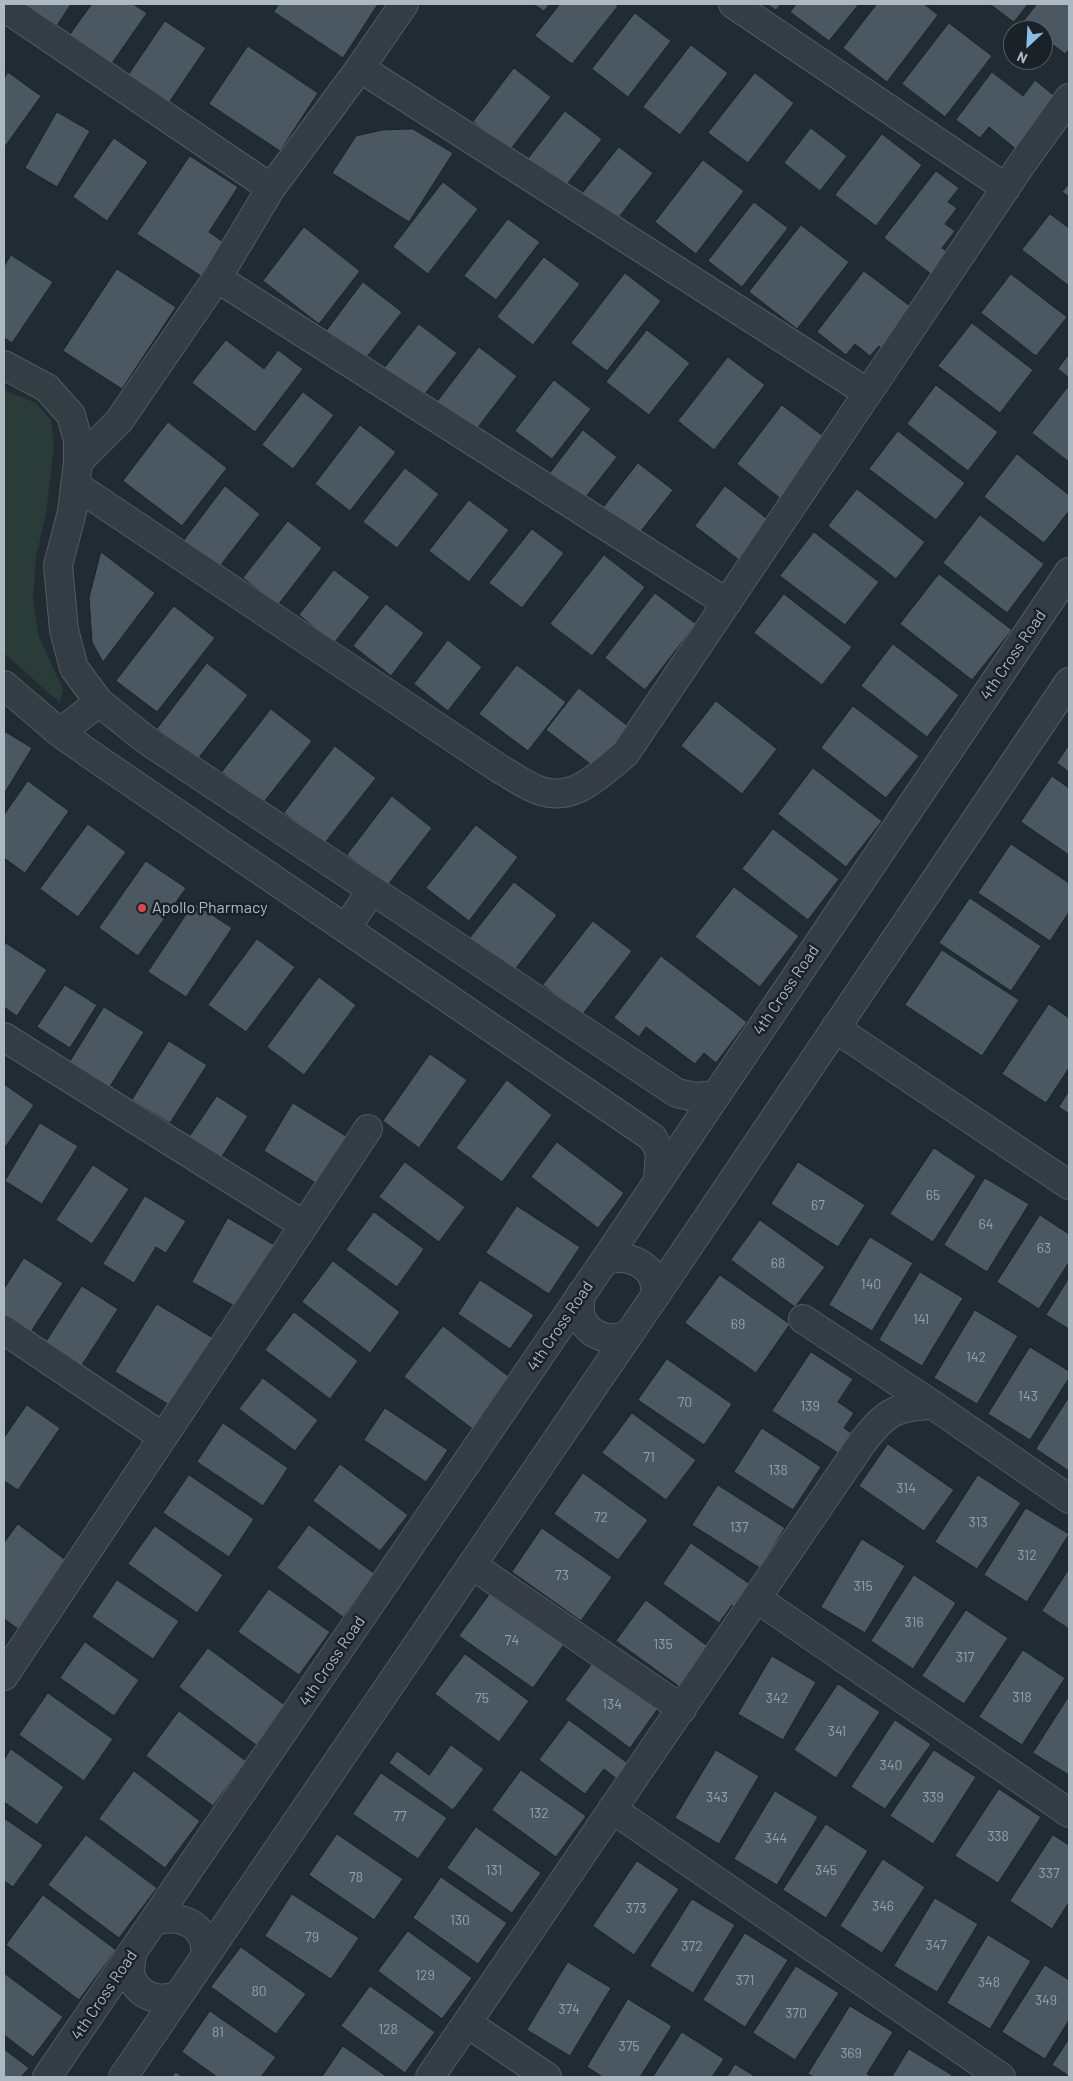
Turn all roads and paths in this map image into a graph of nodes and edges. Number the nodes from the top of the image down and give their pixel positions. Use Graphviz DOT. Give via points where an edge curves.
graph roads {
  1 [pos="404,4"];
  2 [pos="733,4"];
  3 [pos="4,7"];
  4 [pos="360,68"];
  5 [pos="1069,98"];
  6 [pos="271,188"];
  7 [pos="1006,188"];
  8 [pos="217,278"];
  9 [pos="4,365"];
  10 [pos="868,393"];
  11 [pos="77,474"];
  12 [pos="1069,572"];
  13 [pos="726,603"];
  14 [pos="1069,682"];
  15 [pos="4,685"];
  16 [pos="99,702"];
  17 [pos="60,732"];
  18 [pos="372,890"];
  19 [pos="346,928"];
  20 [pos="835,1028"];
  21 [pos="4,1037"];
  22 [pos="715,1095"];
  23 [pos="368,1129"];
  24 [pos="658,1179"];
  25 [pos="1069,1185"];
  26 [pos="304,1225"];
  27 [pos="605,1260"];
  28 [pos="581,1294"];
  29 [pos="655,1296"];
  30 [pos="803,1319"];
  31 [pos="4,1330"];
  32 [pos="630,1333"];
  33 [pos="933,1405"];
  34 [pos="163,1437"];
  35 [pos="1069,1499"];
  36 [pos="472,1565"];
  37 [pos="756,1598"];
  38 [pos="7,1663"];
  39 [pos="682,1709"];
  40 [pos="612,1809"];
  41 [pos="1069,1813"];
  42 [pos="155,1921"];
  43 [pos="132,1954"];
  44 [pos="205,1956"];
  45 [pos="180,1993"];
  46 [pos="467,2023"];
  47 [pos="47,2077"];
  48 [pos="123,2077"];
  49 [pos="430,2077"];
  50 [pos="547,2077"];
  51 [pos="1001,2077"];
  1 -- 4 [label="street"];
  2 -- 7 [label="street"];
  3 -- 6 [label="street"];
  4 -- 6 [label="street"];
  4 -- 10 [label="street"];
  5 -- 7 [label="street"];
  6 -- 8 [label="street"];
  7 -- 10 [label="street"];
  8 -- 11 [label="street" via="119,421"];
  8 -- 13 [label="street"];
  9 -- 11 [label="street" via="47,388 71,415 78,440"];
  10 -- 13 [label="street"];
  11 -- 13 [label="street" via="500,769 540,791 561,794 584,787 625,754"];
  11 -- 16 [label="street" via="72,512 58,565 64,630 74,668"];
  12 -- 22 [label="street, 4th Cross Road"];
  14 -- 20 [label="street"];
  15 -- 17 [label="street"];
  16 -- 17 [label="street"];
  16 -- 18 [label="street" via="146,739"];
  17 -- 19 [label="street"];
  18 -- 19 [label="street"];
  18 -- 22 [label="street" via="677,1093 695,1097"];
  19 -- 24 [label="street" via="653,1138 660,1153"];
  20 -- 25 [label="street"];
  20 -- 29 [label="street"];
  21 -- 26 [label="street"];
  22 -- 24 [label="street, 4th Cross Road"];
  23 -- 26 [label="street"];
  24 -- 27 [label="street, 4th Cross Road"];
  26 -- 34 [label="street"];
  27 -- 28 [label="street, 4th Cross Road"];
  27 -- 29 [label="street" via="619,1257 640,1264 651,1274"];
  28 -- 32 [label="street" via="580,1313 595,1333 605,1338 617,1338"];
  28 -- 42 [label="street, 4th Cross Road"];
  29 -- 32 [label="street"];
  30 -- 33 [label="street"];
  31 -- 34 [label="street"];
  32 -- 36 [label="street"];
  33 -- 35 [label="street"];
  33 -- 37 [label="street" via="896,1410 877,1424"];
  34 -- 38 [label="street"];
  36 -- 39 [label="street"];
  36 -- 44 [label="street"];
  37 -- 39 [label="street"];
  37 -- 41 [label="street"];
  39 -- 40 [label="street"];
  40 -- 46 [label="street"];
  40 -- 51 [label="street"];
  42 -- 43 [label="street, 4th Cross Road"];
  42 -- 44 [label="street" via="169,1917 191,1924 202,1934"];
  43 -- 45 [label="street" via="130,1973 133,1982 146,1993 168,1999"];
  43 -- 47 [label="street, 4th Cross Road"];
  44 -- 45 [label="street"];
  45 -- 48 [label="street"];
  46 -- 49 [label="street"];
  46 -- 50 [label="street"];
}
